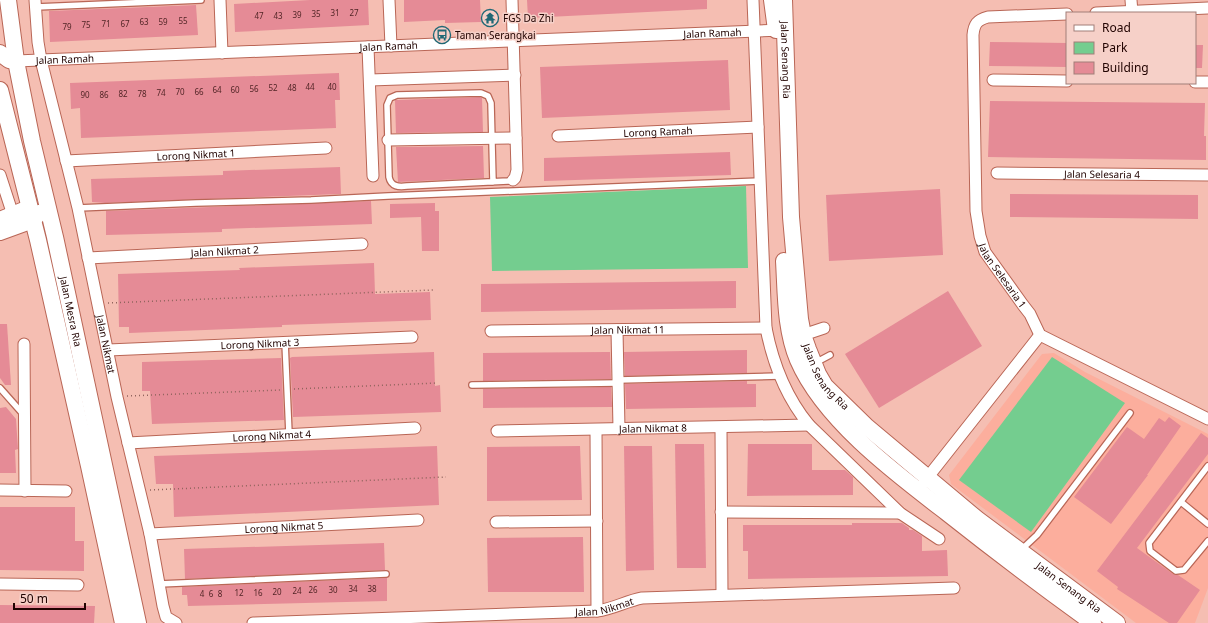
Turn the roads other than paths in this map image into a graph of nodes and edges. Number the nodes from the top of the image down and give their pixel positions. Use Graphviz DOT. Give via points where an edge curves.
graph roads {
  1 [pos="8,0"];
  2 [pos="202,0"];
  3 [pos="220,0"];
  4 [pos="389,0"];
  5 [pos="512,0"];
  6 [pos="753,0"];
  7 [pos="772,0"];
  8 [pos="784,0"];
  9 [pos="1131,0"];
  10 [pos="36,4"];
  11 [pos="1208,8"];
  12 [pos="1132,12"];
  13 [pos="1066,14"];
  14 [pos="754,30"];
  15 [pos="781,30"];
  16 [pos="514,40"];
  17 [pos="391,46"];
  18 [pos="368,47"];
  19 [pos="0,53"];
  20 [pos="222,53"];
  21 [pos="42,60"];
  22 [pos="16,61"];
  23 [pos="515,75"];
  24 [pos="370,80"];
  25 [pos="993,80"];
  26 [pos="1066,81"];
  27 [pos="1196,82"];
  28 [pos="1208,82"];
  29 [pos="1,95"];
  30 [pos="758,127"];
  31 [pos="558,136"];
  32 [pos="492,138"];
  33 [pos="516,138"];
  34 [pos="388,140"];
  35 [pos="326,148"];
  36 [pos="66,160"];
  37 [pos="997,173"];
  38 [pos="0,175"];
  39 [pos="1208,175"];
  40 [pos="373,176"];
  41 [pos="513,180"];
  42 [pos="760,181"];
  43 [pos="493,182"];
  44 [pos="2,187"];
  45 [pos="43,190"];
  46 [pos="78,208"];
  47 [pos="33,214"];
  48 [pos="6,217"];
  49 [pos="0,232"];
  50 [pos="55,237"];
  51 [pos="362,244"];
  52 [pos="88,258"];
  53 [pos="766,328"];
  54 [pos="824,328"];
  55 [pos="617,330"];
  56 [pos="491,331"];
  57 [pos="1040,334"];
  58 [pos="412,337"];
  59 [pos="797,338"];
  60 [pos="285,342"];
  61 [pos="24,344"];
  62 [pos="108,350"];
  63 [pos="830,355"];
  64 [pos="814,364"];
  65 [pos="780,376"];
  66 [pos="618,382"];
  67 [pos="472,384"];
  68 [pos="0,388"];
  69 [pos="1130,413"];
  70 [pos="24,416"];
  71 [pos="1208,420"];
  72 [pos="809,426"];
  73 [pos="415,428"];
  74 [pos="721,428"];
  75 [pos="619,429"];
  76 [pos="596,430"];
  77 [pos="498,431"];
  78 [pos="289,434"];
  79 [pos="128,443"];
  80 [pos="1208,466"];
  81 [pos="927,478"];
  82 [pos="0,490"];
  83 [pos="25,490"];
  84 [pos="917,490"];
  85 [pos="66,491"];
  86 [pos="1181,502"];
  87 [pos="721,512"];
  88 [pos="900,513"];
  89 [pos="418,520"];
  90 [pos="597,520"];
  91 [pos="496,522"];
  92 [pos="1208,524"];
  93 [pos="150,534"];
  94 [pos="939,539"];
  95 [pos="1208,540"];
  96 [pos="1020,552"];
  97 [pos="386,574"];
  98 [pos="0,584"];
  99 [pos="158,584"];
  100 [pos="78,585"];
  101 [pos="954,588"];
  102 [pos="722,595"];
  103 [pos="597,611"];
  104 [pos="123,623"];
  105 [pos="138,623"];
  106 [pos="176,623"];
  107 [pos="253,623"];
  108 [pos="1093,623"];
  109 [pos="1117,623"];
  1 -- 22 [label="main road, Jalan Mesra Ria"];
  2 -- 10 [label="lane"];
  3 -- 20 [label="street"];
  4 -- 17 [label="street"];
  5 -- 16 [label="street"];
  6 -- 14 [label="street"];
  7 -- 15 [label="main road, Jalan Senang Ria"];
  8 -- 15 [label="main road, Jalan Senang Ria"];
  9 -- 12 [label="street"];
  10 -- 21 [label="street, Jalan Nikmat" via="38,42"];
  11 -- 12 [label="street"];
  13 -- 57 [label="street, Jalan Selesaria 1" via="988,17 976,23 973,35 976,211 980,236 985,252 1030,314"];
  14 -- 15 [label="street, Jalan Ramah"];
  14 -- 16 [label="street, Jalan Ramah"];
  14 -- 30 [label="street"];
  15 -- 59 [label="main road, Jalan Senang Ria" via="781,221 789,327"];
  16 -- 17 [label="street, Jalan Ramah"];
  16 -- 23 [label="street"];
  17 -- 18 [label="street, Jalan Ramah"];
  18 -- 20 [label="street, Jalan Ramah"];
  18 -- 24 [label="street"];
  19 -- 22 [label="main road" via="9,60"];
  20 -- 21 [label="street, Jalan Ramah"];
  21 -- 22 [label="street, Jalan Ramah"];
  21 -- 36 [label="street, Jalan Nikmat"];
  22 -- 29 [label="main road"];
  22 -- 45 [label="main road, Jalan Mesra Ria"];
  23 -- 24 [label="street"];
  23 -- 33 [label="street"];
  24 -- 40 [label="street"];
  25 -- 26 [label="street"];
  27 -- 28 [label="street"];
  29 -- 47 [label="main road, Jalan Mesra Ria"];
  30 -- 31 [label="street, Lorong Ramah"];
  30 -- 42 [label="street"];
  32 -- 33 [label="street"];
  32 -- 34 [label="street"];
  32 -- 34 [label="lane" via="491,102 484,94 397,95 388,101"];
  32 -- 43 [label="lane"];
  33 -- 41 [label="street" via="517,170"];
  34 -- 43 [label="lane" via="390,181 395,186"];
  35 -- 36 [label="street, Lorong Nikmat 1"];
  36 -- 46 [label="street, Jalan Nikmat"];
  37 -- 39 [label="street, Jalan Selesaria 4"];
  38 -- 44 [label="street"];
  41 -- 43 [label="lane"];
  42 -- 46 [label="lane"];
  42 -- 53 [label="street"];
  44 -- 48 [label="street"];
  45 -- 47 [label="main road"];
  45 -- 50 [label="main road, Jalan Mesra Ria"];
  46 -- 52 [label="street, Jalan Nikmat"];
  47 -- 48 [label="main road"];
  47 -- 49 [label="main road"];
  47 -- 50 [label="main road"];
  47 -- 104 [label="main road, Jalan Mesra Ria"];
  50 -- 105 [label="main road, Jalan Mesra Ria"];
  51 -- 52 [label="street, Jalan Nikmat 2"];
  52 -- 62 [label="street, Jalan Nikmat"];
  53 -- 55 [label="street, Jalan Nikmat 11"];
  53 -- 65 [label="street"];
  54 -- 59 [label="street"];
  55 -- 56 [label="street, Jalan Nikmat 11"];
  55 -- 66 [label="street"];
  57 -- 71 [label="street"];
  57 -- 81 [label="street"];
  58 -- 60 [label="street, Lorong Nikmat 3"];
  59 -- 64 [label="main road, Jalan Senang Ria"];
  59 -- 84 [label="main road, Jalan Senang Ria" via="803,371 818,395 861,442"];
  60 -- 62 [label="street, Lorong Nikmat 3"];
  60 -- 78 [label="lane"];
  61 -- 70 [label="street"];
  62 -- 79 [label="street, Jalan Nikmat"];
  63 -- 64 [label="lane"];
  64 -- 81 [label="main road, Jalan Senang Ria" via="825,386 867,427"];
  65 -- 66 [label="lane"];
  65 -- 72 [label="street" via="800,415"];
  66 -- 67 [label="lane"];
  66 -- 75 [label="street"];
  68 -- 70 [label="lane"];
  69 -- 96 [label="lane" via="1037,535"];
  70 -- 83 [label="street"];
  72 -- 74 [label="street, Jalan Nikmat 8"];
  72 -- 88 [label="street"];
  73 -- 78 [label="street, Lorong Nikmat 4"];
  74 -- 75 [label="street, Jalan Nikmat 8"];
  74 -- 87 [label="street"];
  75 -- 76 [label="street, Jalan Nikmat 8"];
  76 -- 77 [label="street, Jalan Nikmat 8"];
  76 -- 90 [label="street"];
  78 -- 79 [label="street, Lorong Nikmat 4"];
  79 -- 93 [label="street, Jalan Nikmat"];
  80 -- 86 [label="lane"];
  81 -- 84 [label="street"];
  81 -- 96 [label="main road, Jalan Senang Ria"];
  82 -- 83 [label="street"];
  83 -- 85 [label="street"];
  84 -- 108 [label="main road, Jalan Senang Ria"];
  86 -- 92 [label="lane"];
  86 -- 95 [label="lane" via="1149,543 1150,550 1176,571 1184,570"];
  87 -- 88 [label="street"];
  87 -- 102 [label="street"];
  88 -- 94 [label="street"];
  89 -- 93 [label="street, Lorong Nikmat 5"];
  90 -- 91 [label="street"];
  90 -- 103 [label="street"];
  93 -- 99 [label="street, Jalan Nikmat"];
  96 -- 109 [label="main road, Jalan Senang Ria"];
  97 -- 99 [label="lane"];
  98 -- 100 [label="street"];
  99 -- 106 [label="street, Jalan Nikmat" via="166,616"];
  101 -- 102 [label="street, Jalan Nikmat"];
  102 -- 103 [label="street, Jalan Nikmat" via="642,598"];
  103 -- 107 [label="street, Jalan Nikmat"];
}
